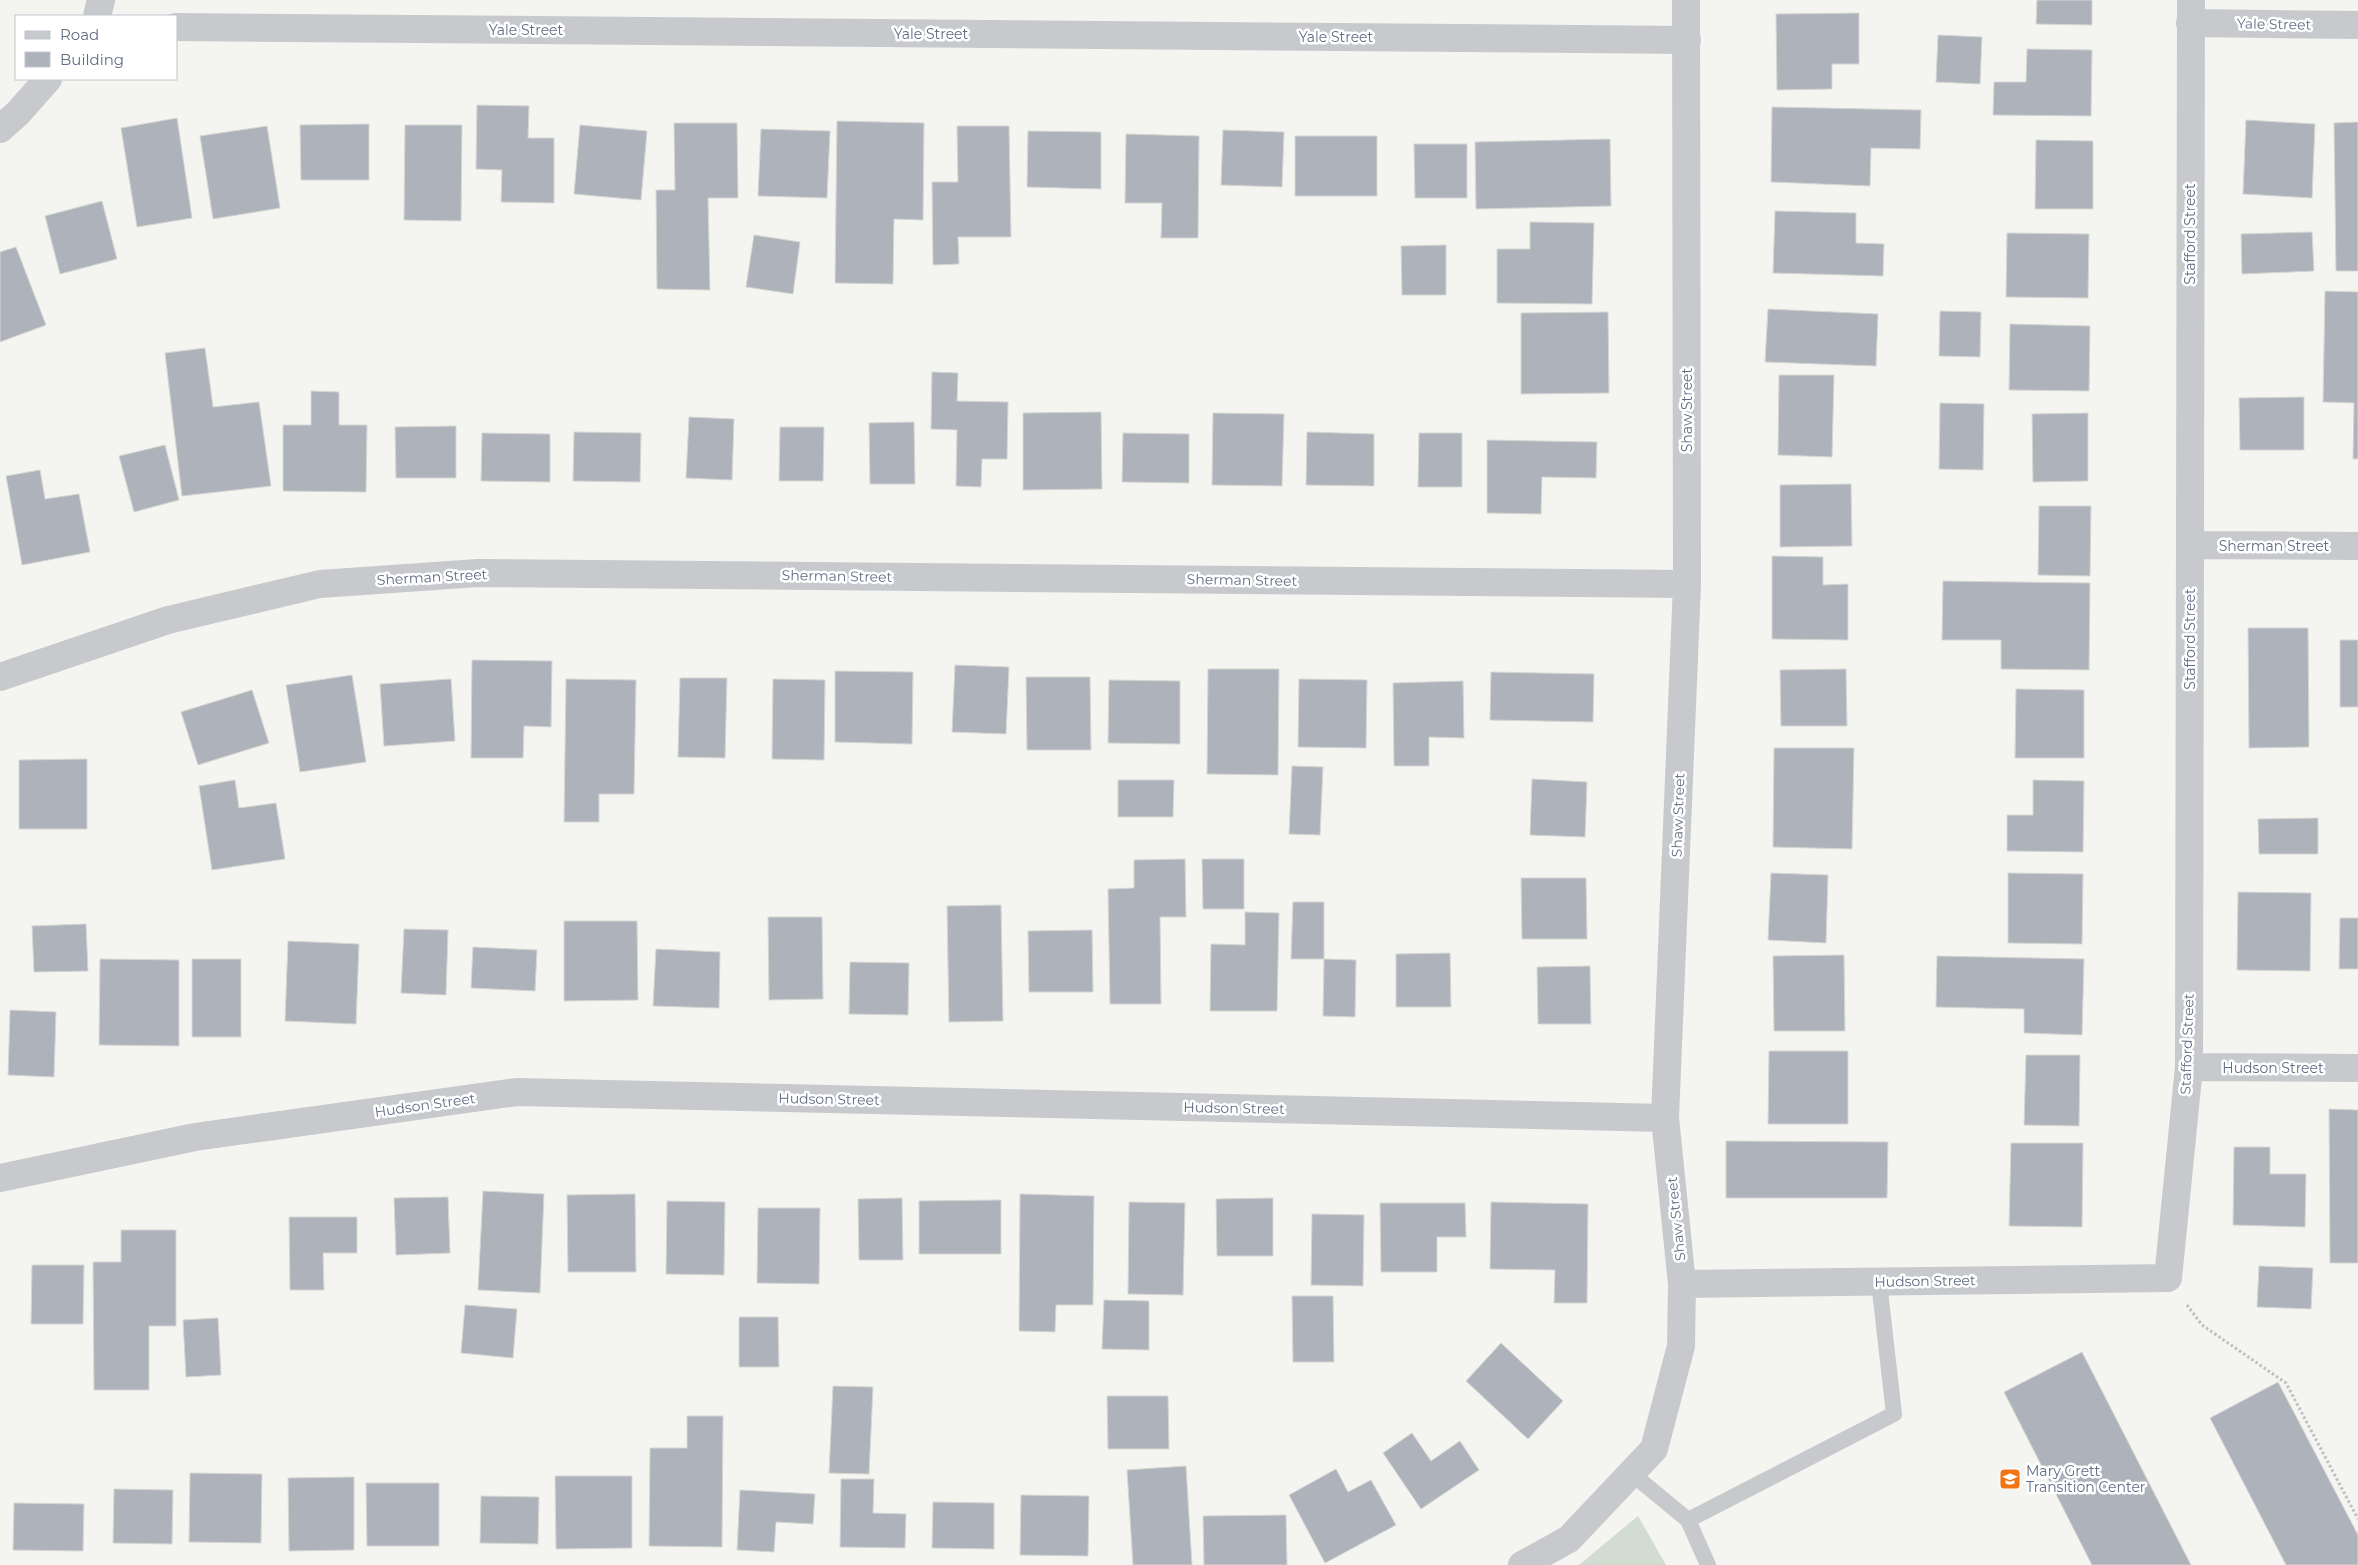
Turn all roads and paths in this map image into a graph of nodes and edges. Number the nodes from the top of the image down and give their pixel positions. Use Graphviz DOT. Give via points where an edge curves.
graph roads {
  1 [pos="101,0"];
  2 [pos="1686,0"];
  3 [pos="2191,12"];
  4 [pos="97,15"];
  5 [pos="2358,25"];
  6 [pos="178,28"];
  7 [pos="1686,40"];
  8 [pos="47,80"];
  9 [pos="0,129"];
  10 [pos="2190,545"];
  11 [pos="2358,546"];
  12 [pos="1687,584"];
  13 [pos="0,676"];
  14 [pos="2189,1067"];
  15 [pos="2358,1068"];
  16 [pos="1665,1118"];
  17 [pos="0,1178"];
  18 [pos="2168,1278"];
  19 [pos="1878,1282"];
  20 [pos="1682,1284"];
  21 [pos="1630,1473"];
  22 [pos="2358,1519"];
  23 [pos="1688,1520"];
  24 [pos="1522,1565"];
  25 [pos="1708,1565"];
  1 -- 4 [label="street"];
  2 -- 7 [label="street, Shaw Street"];
  3 -- 5 [label="street, Yale Street"];
  3 -- 10 [label="street, Stafford Street"];
  6 -- 7 [label="street, Yale Street"];
  7 -- 12 [label="street, Shaw Street"];
  8 -- 9 [label="street"];
  10 -- 11 [label="street, Sherman Street"];
  10 -- 14 [label="street, Stafford Street"];
  12 -- 13 [label="street, Sherman Street" via="478,573 320,584 168,620"];
  12 -- 16 [label="street, Shaw Street"];
  14 -- 15 [label="street, Hudson Street"];
  14 -- 18 [label="street, Stafford Street"];
  16 -- 17 [label="street, Hudson Street" via="517,1092 195,1137"];
  16 -- 20 [label="street, Shaw Street"];
  18 -- 19 [label="street, Hudson Street"];
  18 -- 22 [label="path" via="2202,1325 2286,1383"];
  19 -- 20 [label="street, Hudson Street"];
  19 -- 23 [label="lane" via="1894,1414"];
  20 -- 21 [label="street, Shaw Street" via="1681,1346 1654,1449"];
  21 -- 23 [label="lane"];
  21 -- 24 [label="street, Shaw Street" via="1569,1539"];
  23 -- 25 [label="lane"];
}
